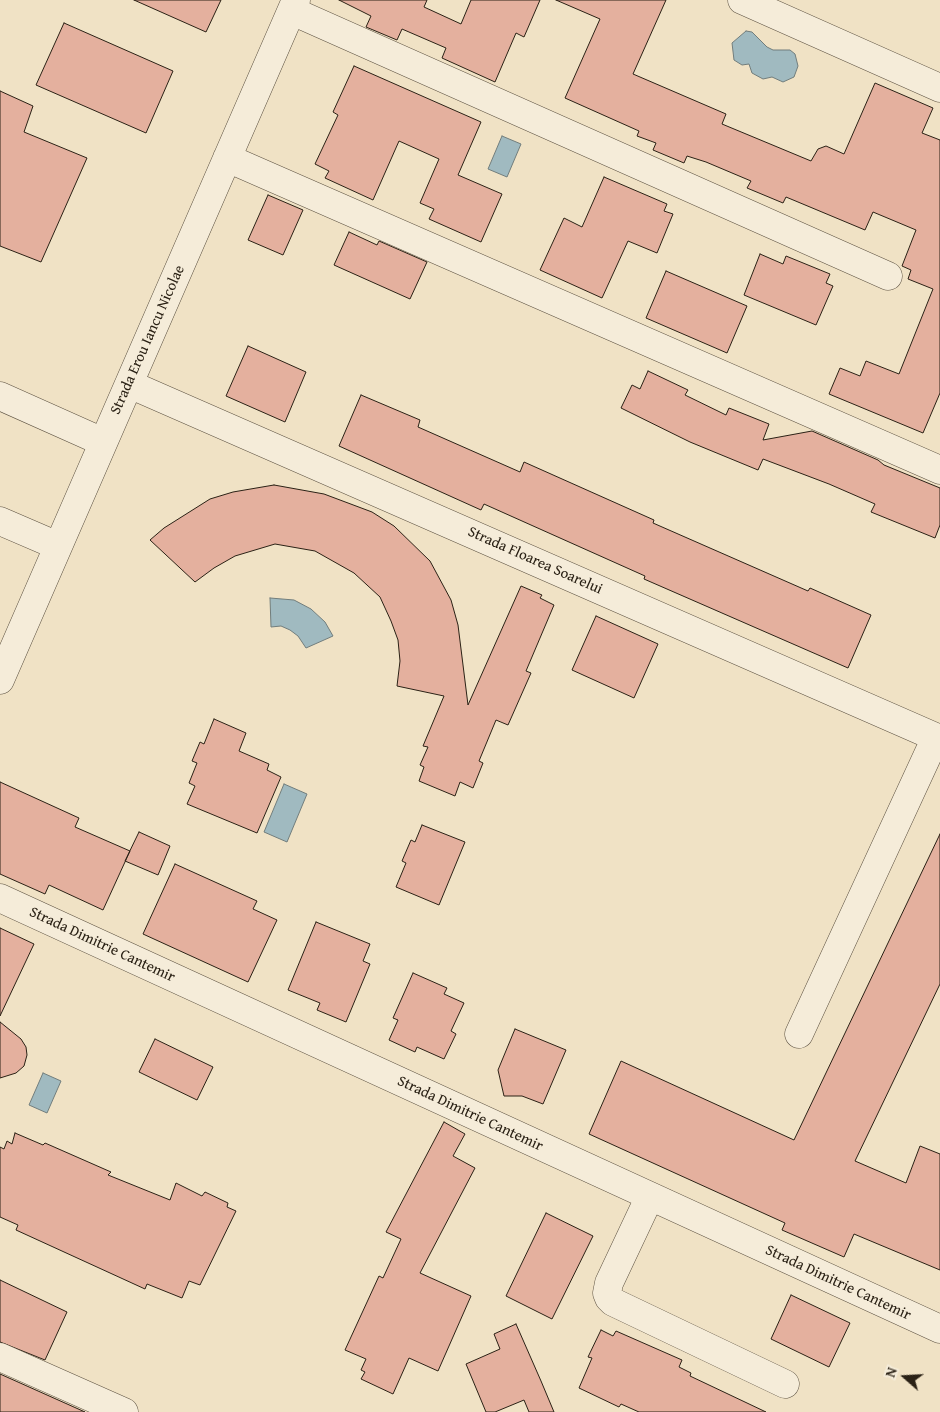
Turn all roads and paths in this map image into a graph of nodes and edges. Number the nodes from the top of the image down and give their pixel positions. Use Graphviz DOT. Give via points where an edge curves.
graph roads {
  1 [pos="742,0"];
  2 [pos="294,6"];
  3 [pos="940,88"];
  4 [pos="228,158"];
  5 [pos="888,276"];
  6 [pos="129,384"];
  7 [pos="0,396"];
  8 [pos="103,442"];
  9 [pos="940,470"];
  10 [pos="0,521"];
  11 [pos="58,546"];
  12 [pos="9,635"];
  13 [pos="0,680"];
  14 [pos="938,738"];
  15 [pos="0,898"];
  16 [pos="799,1034"];
  17 [pos="650,1196"];
  18 [pos="940,1330"];
  19 [pos="0,1357"];
  20 [pos="785,1384"];
  21 [pos="124,1412"];
  1 -- 3 [label="street"];
  2 -- 4 [label="street, Strada Erou Iancu Nicolae"];
  2 -- 5 [label="street"];
  4 -- 6 [label="street, Strada Erou Iancu Nicolae"];
  4 -- 9 [label="street"];
  6 -- 8 [label="street, Strada Erou Iancu Nicolae"];
  6 -- 14 [label="street, Strada Floarea Soarelui"];
  7 -- 8 [label="street"];
  8 -- 11 [label="street, Strada Erou Iancu Nicolae"];
  10 -- 11 [label="street"];
  11 -- 12 [label="street, Strada Erou Iancu Nicolae"];
  12 -- 13 [label="street, Strada Erou Iancu Nicolae"];
  14 -- 16 [label="street"];
  15 -- 17 [label="street, Strada Dimitrie Cantemir"];
  17 -- 18 [label="street, Strada Dimitrie Cantemir"];
  17 -- 20 [label="street" via="609,1283 609,1298"];
  19 -- 21 [label="street"];
}
